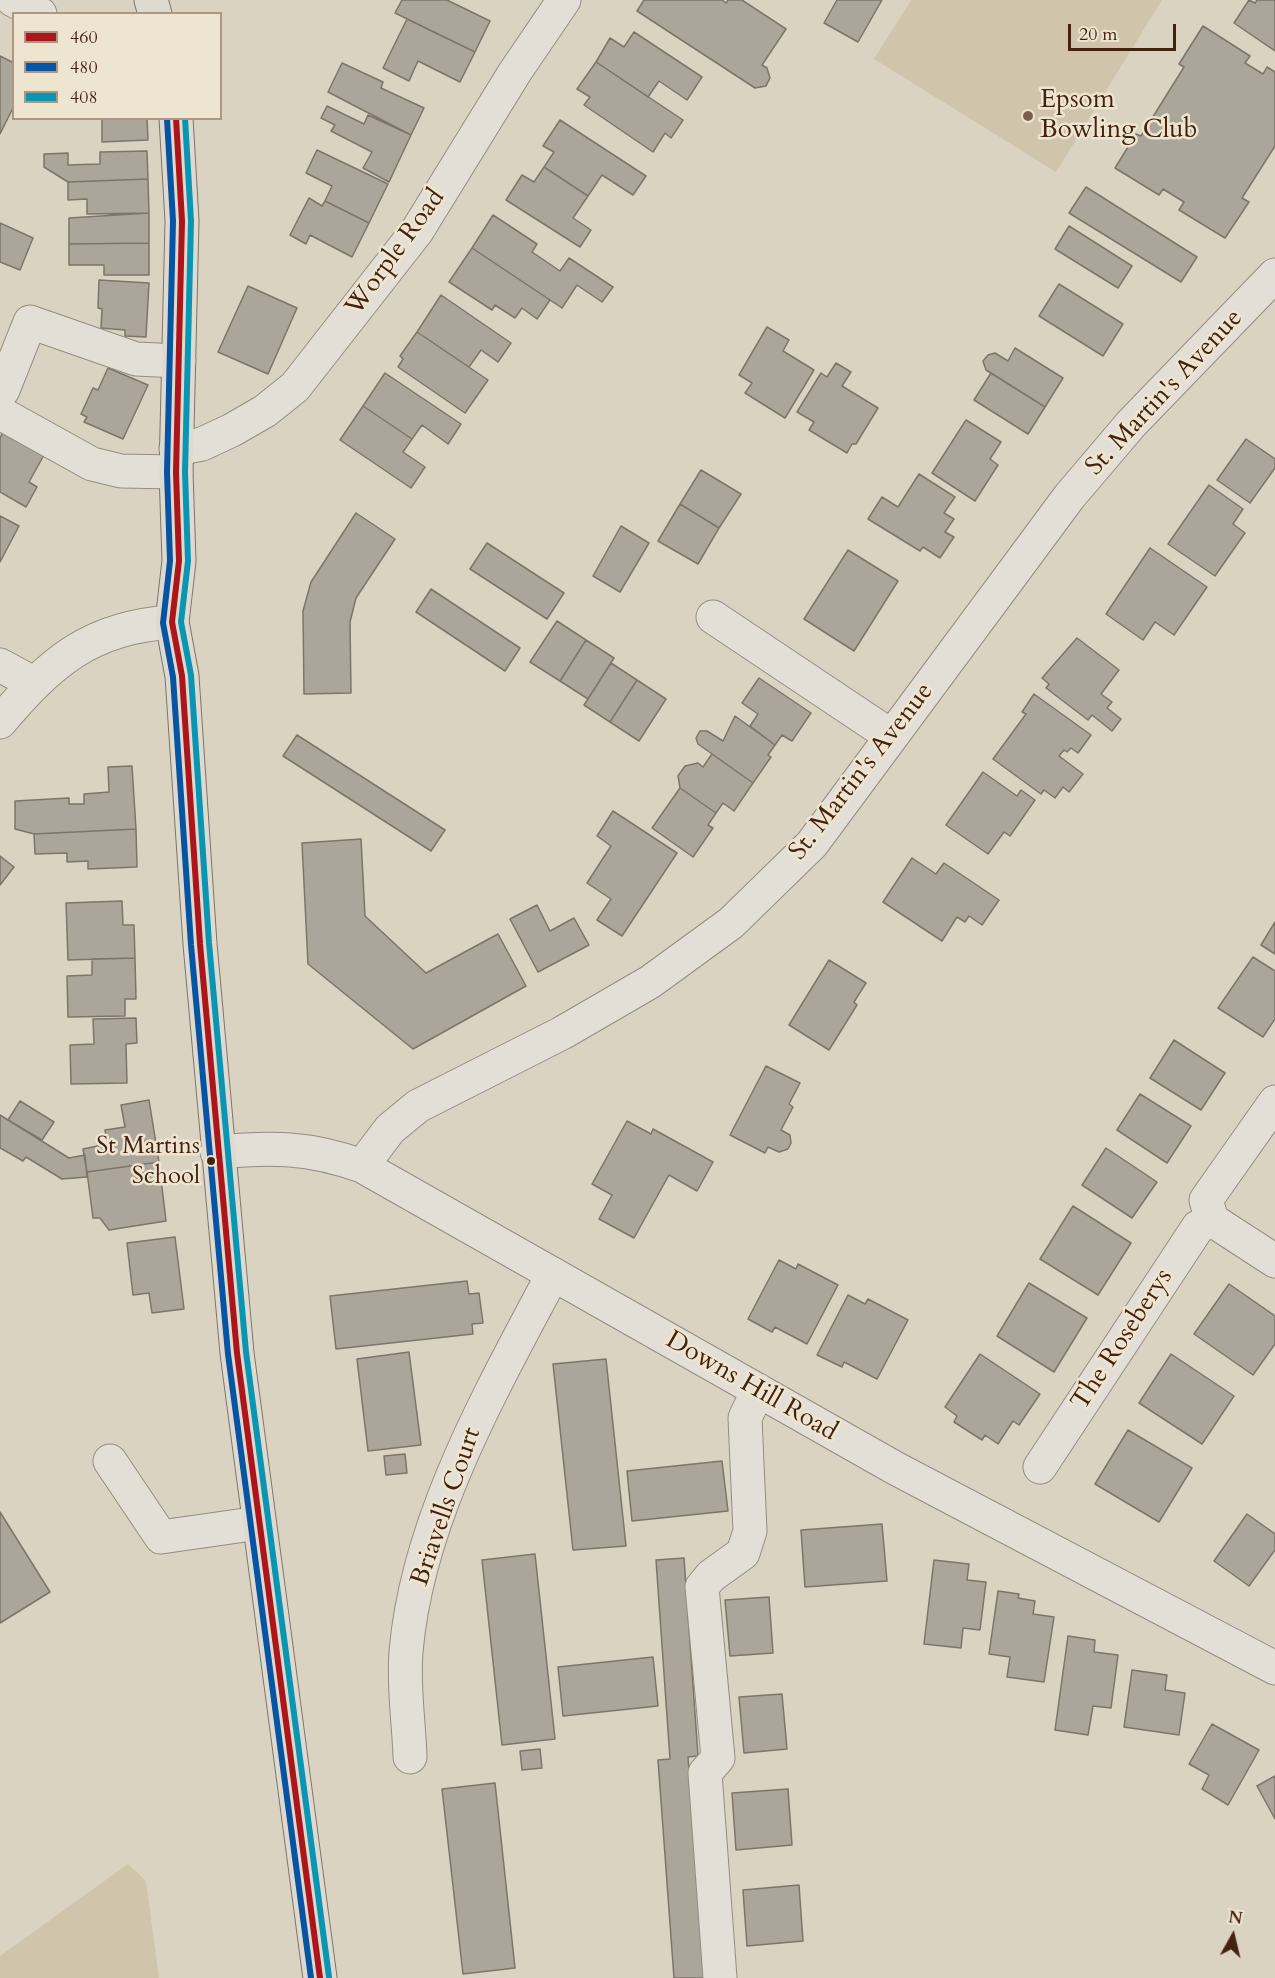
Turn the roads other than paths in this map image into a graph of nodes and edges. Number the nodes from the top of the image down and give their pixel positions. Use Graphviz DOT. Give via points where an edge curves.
graph roads {
  1 [pos="13,0"];
  2 [pos="564,0"];
  3 [pos="36,12"];
  4 [pos="176,120"];
  5 [pos="1275,275"];
  6 [pos="179,361"];
  7 [pos="2,401"];
  8 [pos="176,460"];
  9 [pos="713,617"];
  10 [pos="172,622"];
  11 [pos="0,665"];
  12 [pos="33,684"];
  13 [pos="0,723"];
  14 [pos="891,736"];
  15 [pos="1275,1102"];
  16 [pos="217,1152"];
  17 [pos="362,1166"];
  18 [pos="1212,1220"];
  19 [pos="1275,1261"];
  20 [pos="553,1274"];
  21 [pos="758,1390"];
  22 [pos="110,1461"];
  23 [pos="1040,1467"];
  24 [pos="259,1523"];
  25 [pos="1275,1668"];
  26 [pos="410,1757"];
  27 [pos="320,1978"];
  28 [pos="720,1978"];
  1 -- 3 [label="street"];
  2 -- 8 [label="street, Worple Road" via="417,231 295,387 266,411"];
  4 -- 6 [label="main road" via="182,221"];
  5 -- 14 [label="street, St. Martin's Avenue" via="1131,424 1069,497"];
  6 -- 7 [label="street" via="136,359 30,322"];
  6 -- 8 [label="main road"];
  7 -- 8 [label="street, Worple Road" via="92,464 121,471"];
  8 -- 10 [label="main road" via="179,561"];
  9 -- 14 [label="street"];
  10 -- 12 [label="street" via="140,624 105,636 69,653"];
  10 -- 16 [label="main road" via="182,676"];
  11 -- 12 [label="street"];
  12 -- 13 [label="street"];
  14 -- 17 [label="street, St. Martin's Avenue" via="812,844 731,923 650,982 562,1033 418,1106 390,1130"];
  15 -- 18 [label="street" via="1206,1200"];
  16 -- 17 [label="street, Downs Hill Road" via="268,1147 332,1155"];
  16 -- 24 [label="main road"];
  17 -- 20 [label="street, Downs Hill Road"];
  18 -- 19 [label="street"];
  18 -- 23 [label="street, The Roseberys" via="1198,1227"];
  20 -- 21 [label="street, Downs Hill Road"];
  20 -- 26 [label="street, Briavells Court" via="468,1437 420,1573 406,1653"];
  21 -- 25 [label="street, Downs Hill Road" via="895,1468"];
  21 -- 28 [label="street" via="745,1418 750,1531 743,1553 702,1587 718,1758 705,1773"];
  22 -- 24 [label="street" via="161,1537"];
  24 -- 27 [label="main road"];
}
